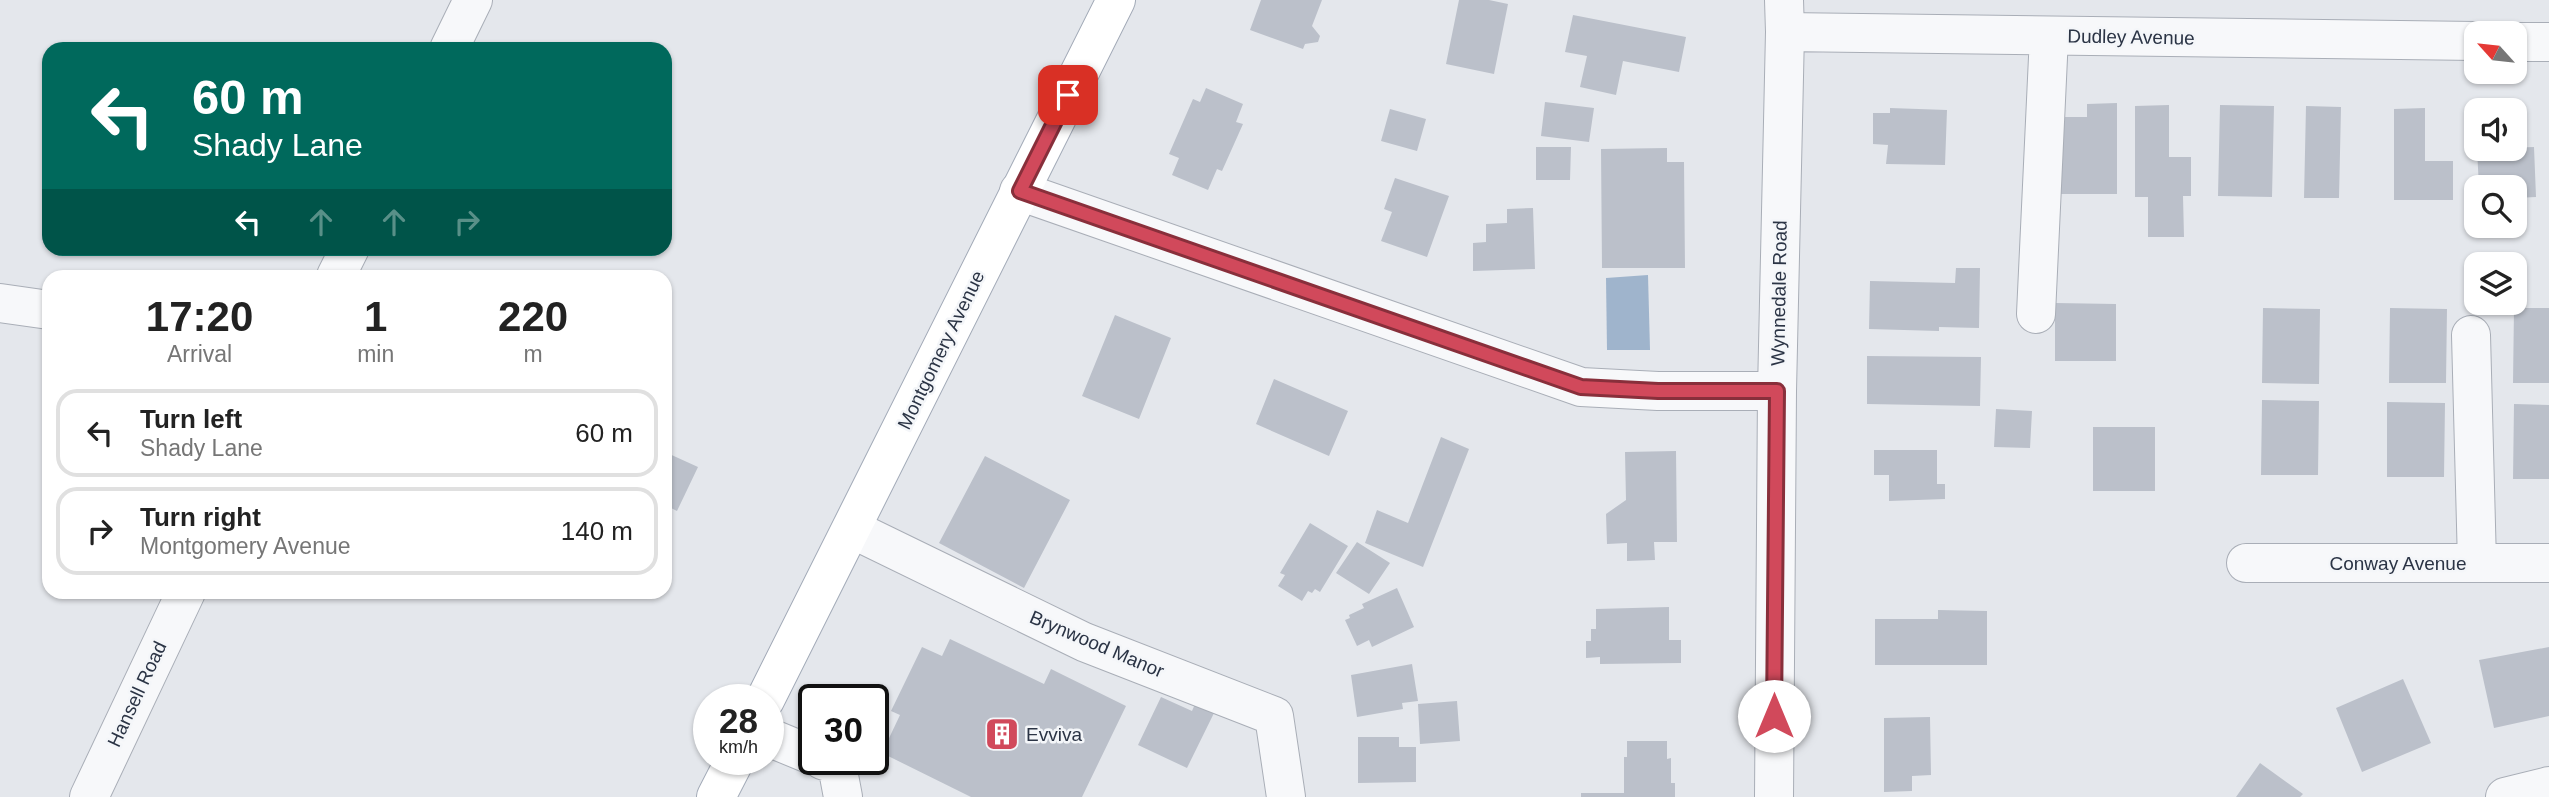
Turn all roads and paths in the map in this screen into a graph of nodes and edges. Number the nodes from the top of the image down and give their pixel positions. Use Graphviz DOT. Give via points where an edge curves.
graph roads {
  1 [pos="473,0"];
  2 [pos="1116,0"];
  3 [pos="1784,16"];
  4 [pos="2049,36"];
  5 [pos="2464,41"];
  6 [pos="452,42"];
  7 [pos="2527,42"];
  8 [pos="2549,42"];
  9 [pos="1020,191"];
  10 [pos="0,303"];
  11 [pos="42,309"];
  12 [pos="2036,314"];
  13 [pos="2471,335"];
  14 [pos="1777,391"];
  15 [pos="852,529"];
  16 [pos="2246,563"];
  17 [pos="2477,563"];
  18 [pos="2549,563"];
  19 [pos="183,599"];
  20 [pos="773,684"];
  21 [pos="727,775"];
  22 [pos="839,775"];
  23 [pos="2549,786"];
  24 [pos="89,797"];
  25 [pos="716,797"];
  26 [pos="843,797"];
  27 [pos="1286,797"];
  28 [pos="1774,797"];
  29 [pos="2505,797"];
  1 -- 6 [label="street"];
  2 -- 9 [label="main road, Montgomery Avenue"];
  3 -- 4 [label="street, Dudley Avenue"];
  3 -- 14 [label="street, Wynnedale Road"];
  4 -- 5 [label="street, Dudley Avenue"];
  4 -- 12 [label="street"];
  7 -- 8 [label="street"];
  9 -- 14 [label="street" via="1581,387"];
  9 -- 15 [label="main road, Montgomery Avenue"];
  10 -- 11 [label="street"];
  13 -- 17 [label="street"];
  14 -- 28 [label="street, Wynnedale Road"];
  15 -- 20 [label="main road, Montgomery Avenue"];
  15 -- 27 [label="street, Brynwood Manor" via="1084,642 1274,716"];
  16 -- 17 [label="street, Conway Avenue"];
  17 -- 18 [label="street, Conway Avenue"];
  19 -- 24 [label="street, Hansell Road"];
  21 -- 25 [label="main road"];
  22 -- 26 [label="street"];
  23 -- 29 [label="street"];
}
